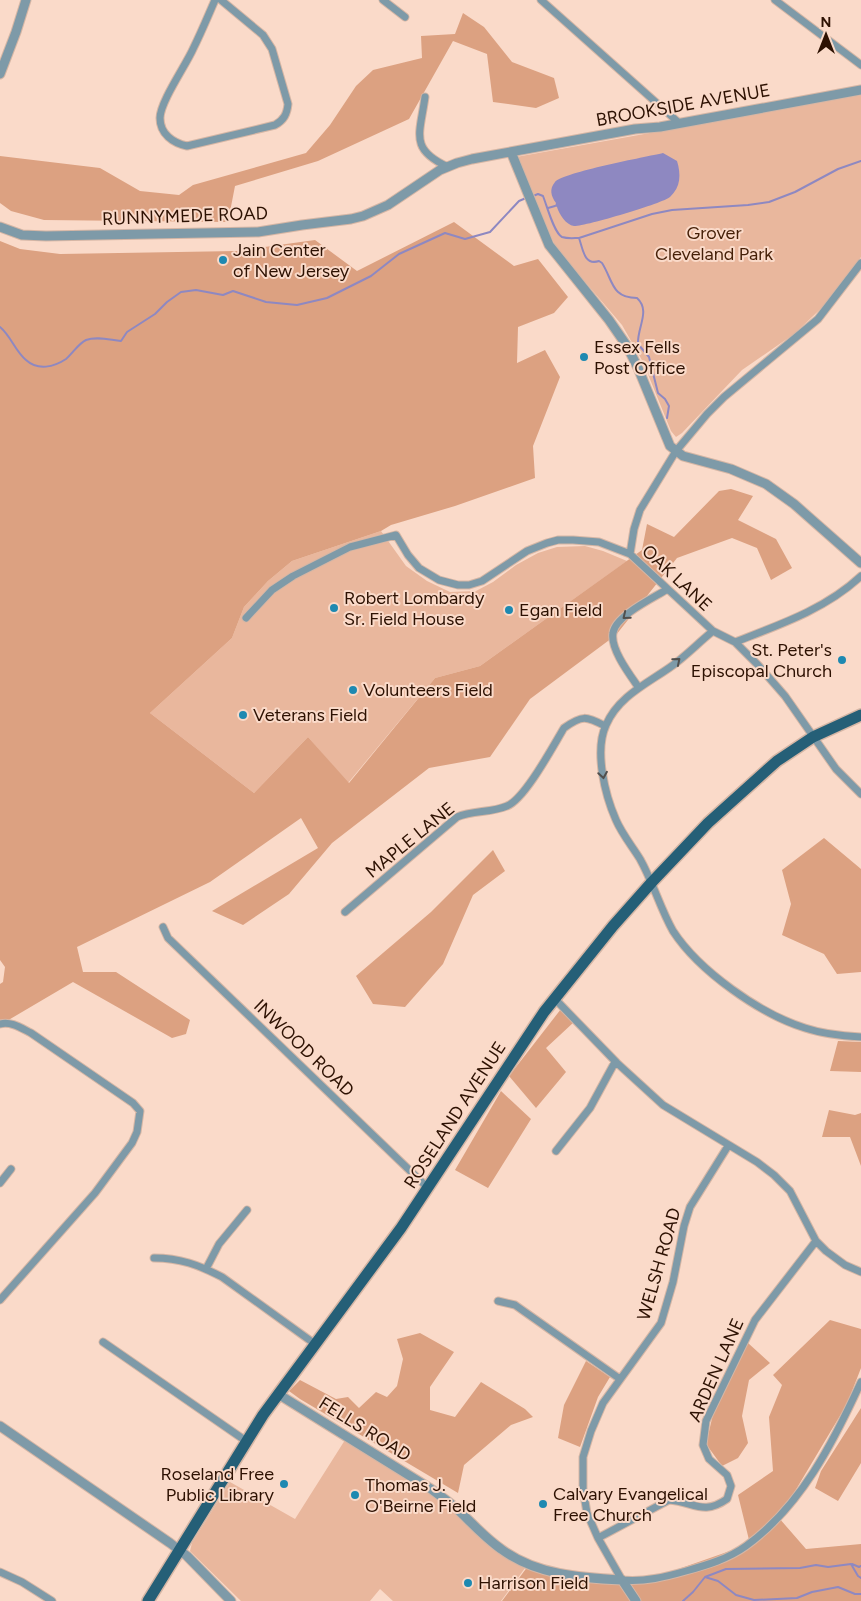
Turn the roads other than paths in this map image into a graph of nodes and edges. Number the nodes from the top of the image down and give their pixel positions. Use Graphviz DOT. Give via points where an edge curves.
graph roads {
  1 [pos="26,0"];
  2 [pos="215,0"];
  3 [pos="221,0"];
  4 [pos="383,0"];
  5 [pos="541,0"];
  6 [pos="780,1"];
  7 [pos="405,17"];
  8 [pos="861,65"];
  9 [pos="0,74"];
  10 [pos="861,90"];
  11 [pos="425,97"];
  12 [pos="678,122"];
  13 [pos="511,152"];
  14 [pos="448,167"];
  15 [pos="0,227"];
  16 [pos="861,263"];
  17 [pos="676,452"];
  18 [pos="630,554"];
  19 [pos="861,563"];
  20 [pos="861,576"];
  21 [pos="666,590"];
  22 [pos="246,618"];
  23 [pos="713,631"];
  24 [pos="735,642"];
  25 [pos="638,688"];
  26 [pos="861,715"];
  27 [pos="605,726"];
  28 [pos="813,737"];
  29 [pos="861,794"];
  30 [pos="652,882"];
  31 [pos="345,912"];
  32 [pos="163,926"];
  33 [pos="555,998"];
  34 [pos="0,1024"];
  35 [pos="861,1037"];
  36 [pos="615,1062"];
  37 [pos="728,1146"];
  38 [pos="556,1151"];
  39 [pos="11,1169"];
  40 [pos="0,1183"];
  41 [pos="428,1188"];
  42 [pos="247,1210"];
  43 [pos="816,1241"];
  44 [pos="154,1258"];
  45 [pos="206,1269"];
  46 [pos="861,1272"];
  47 [pos="0,1300"];
  48 [pos="498,1301"];
  49 [pos="103,1342"];
  50 [pos="315,1344"];
  51 [pos="620,1379"];
  52 [pos="861,1382"];
  53 [pos="278,1394"];
  54 [pos="0,1426"];
  55 [pos="246,1441"];
  56 [pos="598,1538"];
  57 [pos="178,1550"];
  58 [pos="0,1572"];
  59 [pos="622,1580"];
  60 [pos="52,1601"];
  61 [pos="148,1601"];
  62 [pos="232,1601"];
  63 [pos="636,1601"];
  1 -- 9 [label="street"];
  2 -- 3 [label="street" via="160,118 165,134 174,142 187,146 281,121 288,104 272,49 263,35"];
  4 -- 7 [label="street"];
  5 -- 12 [label="street"];
  6 -- 8 [label="street"];
  10 -- 12 [label="street, BROOKSIDE AVENUE"];
  11 -- 14 [label="street" via="420,144 433,160"];
  12 -- 13 [label="street, BROOKSIDE AVENUE"];
  13 -- 14 [label="street, RUNNYMEDE ROAD"];
  13 -- 17 [label="street" via="553,252 627,346 667,440"];
  14 -- 15 [label="street, RUNNYMEDE ROAD" via="388,205 363,216 258,232 46,236 22,235"];
  16 -- 17 [label="street" via="818,319 724,397"];
  17 -- 18 [label="street" via="640,510"];
  17 -- 19 [label="street" via="743,473 766,484 794,504"];
  18 -- 21 [label="street, OAK LANE"];
  18 -- 22 [label="street, OAK LANE" via="599,542 558,540 527,551 482,581 458,585 439,580 419,568 396,535 350,547 293,576 272,590"];
  20 -- 24 [label="street" via="812,609"];
  21 -- 23 [label="street, OAK LANE"];
  21 -- 25 [label="street, one-way" via="622,618 612,634 621,661"];
  23 -- 24 [label="street, OAK LANE"];
  25 -- 23 [label="street, one-way" via="671,667"];
  24 -- 28 [label="street, OAK LANE" via="785,696"];
  25 -- 27 [label="street" via="622,700"];
  26 -- 28 [label="main road, ROSELAND AVENUE"];
  27 -- 30 [label="street, one-way" via="603,777 611,806"];
  27 -- 31 [label="street, MAPLE LANE" via="590,718 573,721 564,728 521,796 509,806 492,811 467,812 457,817"];
  28 -- 29 [label="street, OAK LANE" via="836,769"];
  28 -- 30 [label="main road, ROSELAND AVENUE" via="777,760 708,823"];
  30 -- 33 [label="main road, ROSELAND AVENUE"];
  30 -- 35 [label="street" via="674,932 696,959 732,989 805,1028"];
  32 -- 41 [label="street, INWOOD ROAD" via="168,938"];
  33 -- 36 [label="street"];
  33 -- 41 [label="main road, ROSELAND AVENUE"];
  34 -- 47 [label="street" via="14,1025 31,1033 140,1111 132,1143 96,1193"];
  36 -- 37 [label="street" via="663,1105"];
  36 -- 38 [label="street" via="590,1108"];
  37 -- 43 [label="street" via="763,1166 790,1191"];
  37 -- 51 [label="street, WELSH ROAD" via="690,1207 661,1323"];
  39 -- 40 [label="street"];
  41 -- 50 [label="main road, ROSELAND AVENUE"];
  42 -- 45 [label="street" via="219,1244"];
  43 -- 46 [label="street" via="845,1265"];
  43 -- 56 [label="street, ARDEN LANE" via="755,1320 706,1422 703,1445 709,1460 727,1474 731,1486 727,1499 716,1506 703,1508 669,1500"];
  44 -- 45 [label="street" via="171,1258"];
  45 -- 50 [label="street"];
  48 -- 51 [label="street" via="515,1305"];
  49 -- 55 [label="street"];
  50 -- 53 [label="main road, ROSELAND AVENUE"];
  51 -- 56 [label="street, WELSH ROAD" via="603,1403 583,1457 587,1513"];
  52 -- 59 [label="street" via="804,1488 746,1546 718,1561 688,1570 652,1579"];
  53 -- 55 [label="main road, ROSELAND AVENUE"];
  53 -- 59 [label="street, FELLS ROAD" via="431,1489 487,1538 520,1561 575,1577"];
  54 -- 57 [label="street"];
  55 -- 57 [label="main road, ROSELAND AVENUE"];
  56 -- 59 [label="street, WELSH ROAD"];
  57 -- 61 [label="main road, ROSELAND AVENUE"];
  57 -- 62 [label="street"];
  58 -- 60 [label="street"];
  59 -- 63 [label="street"];
}
